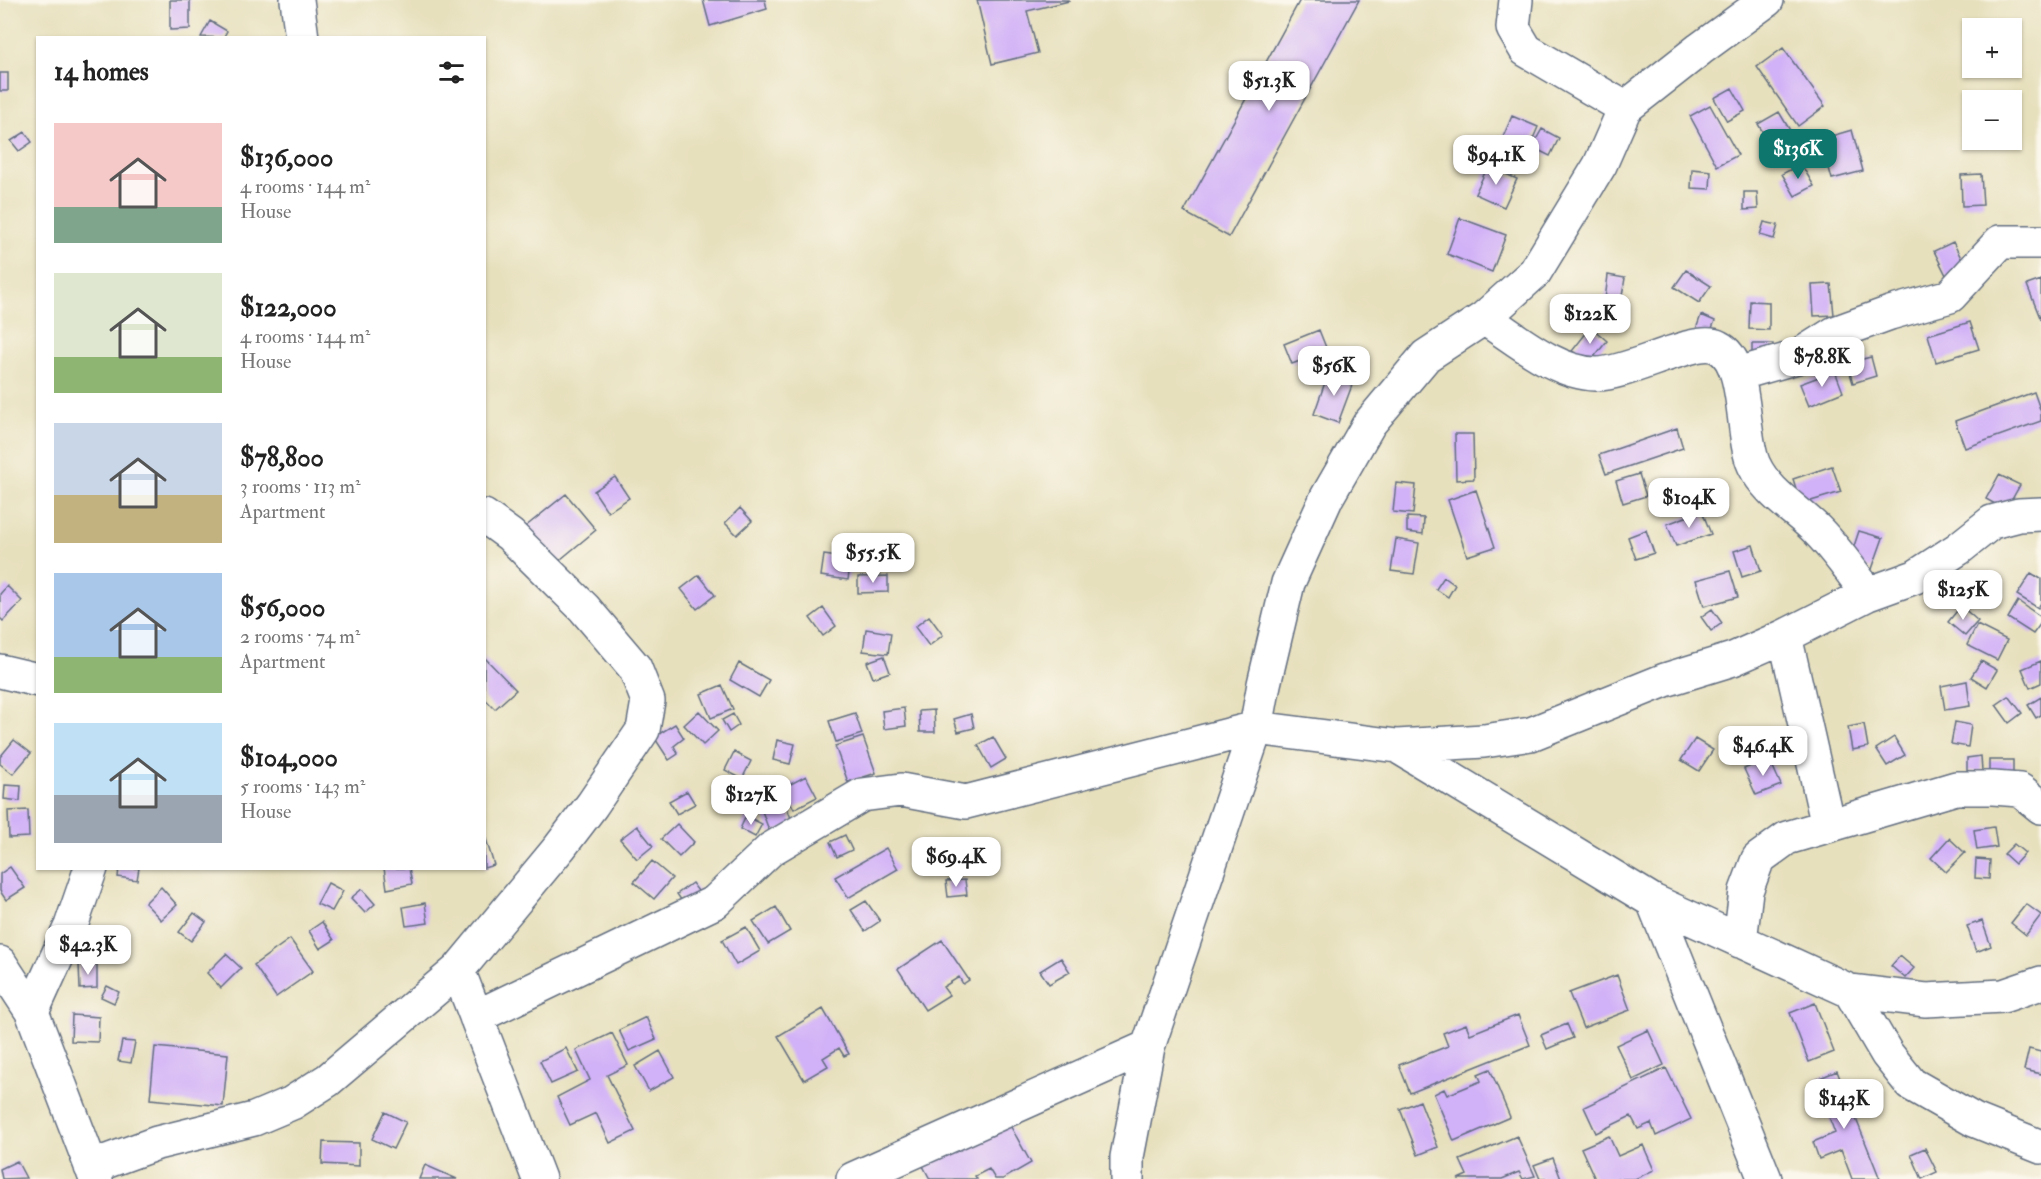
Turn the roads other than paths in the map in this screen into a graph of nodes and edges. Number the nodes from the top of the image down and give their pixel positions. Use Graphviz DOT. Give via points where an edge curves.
graph roads {
  1 [pos="297,0"];
  2 [pos="1516,0"];
  3 [pos="1767,0"];
  4 [pos="302,36"];
  5 [pos="1625,108"];
  6 [pos="2041,242"];
  7 [pos="1484,318"];
  8 [pos="1738,374"];
  9 [pos="2041,514"];
  10 [pos="486,517"];
  11 [pos="1868,594"];
  12 [pos="1785,636"];
  13 [pos="0,671"];
  14 [pos="36,680"];
  15 [pos="1256,728"];
  16 [pos="1397,746"];
  17 [pos="2041,807"];
  18 [pos="1828,825"];
  19 [pos="90,870"];
  20 [pos="1653,901"];
  21 [pos="1740,941"];
  22 [pos="0,963"];
  23 [pos="458,970"];
  24 [pos="2041,983"];
  25 [pos="1850,991"];
  26 [pos="32,1012"];
  27 [pos="476,1017"];
  28 [pos="1148,1047"];
  29 [pos="2041,1147"];
  30 [pos="94,1173"];
  31 [pos="539,1179"];
  32 [pos="853,1179"];
  33 [pos="1127,1179"];
  34 [pos="1765,1179"];
  1 -- 4 [label="street"];
  2 -- 5 [label="street" via="1513,28 1526,50"];
  3 -- 5 [label="street"];
  5 -- 7 [label="street" via="1600,165 1535,272"];
  6 -- 8 [label="street" via="2000,242 1950,296 1835,333 1797,357"];
  7 -- 8 [label="street" via="1573,371 1623,371 1705,344 1719,347 1730,357"];
  7 -- 15 [label="street" via="1426,356 1369,424 1327,497 1288,583"];
  8 -- 11 [label="street" via="1754,465 1770,489 1817,530"];
  9 -- 11 [label="street" via="1992,522 1915,577"];
  10 -- 23 [label="street" via="510,535 584,608 635,668 648,701 643,730 592,805"];
  11 -- 12 [label="street"];
  12 -- 16 [label="street" via="1531,734"];
  12 -- 18 [label="street"];
  13 -- 14 [label="street"];
  15 -- 16 [label="street"];
  15 -- 27 [label="street" via="966,802 901,790 862,795 771,849 715,902"];
  15 -- 28 [label="street"];
  16 -- 20 [label="street"];
  17 -- 18 [label="street" via="2020,790 1956,788"];
  18 -- 21 [label="street" via="1787,838 1758,859 1746,891"];
  19 -- 26 [label="street" via="71,926"];
  20 -- 21 [label="street"];
  20 -- 34 [label="street"];
  21 -- 25 [label="street"];
  22 -- 26 [label="street"];
  23 -- 27 [label="street"];
  23 -- 30 [label="street" via="328,1080 292,1102 254,1119 157,1143"];
  24 -- 25 [label="street" via="2003,996 1937,999"];
  25 -- 29 [label="street" via="1887,1054 1911,1084 1974,1120"];
  26 -- 30 [label="street"];
  27 -- 31 [label="street"];
  28 -- 32 [label="street"];
  28 -- 33 [label="street" via="1127,1157"];
}
